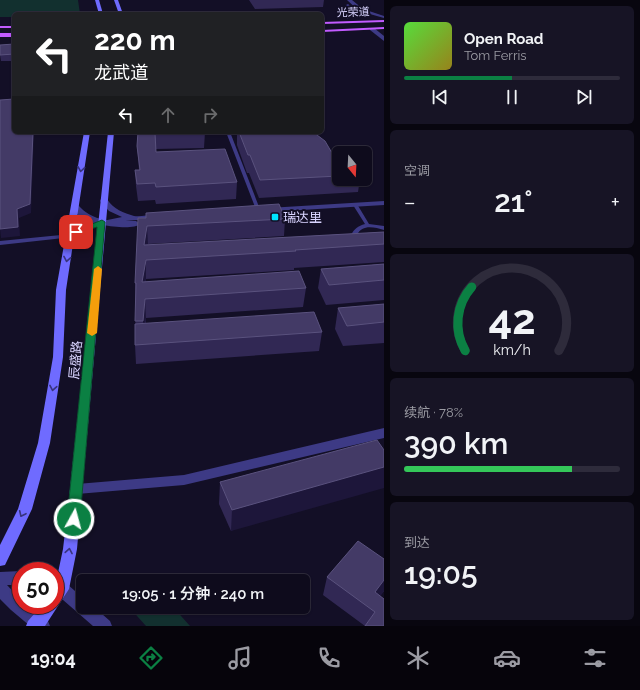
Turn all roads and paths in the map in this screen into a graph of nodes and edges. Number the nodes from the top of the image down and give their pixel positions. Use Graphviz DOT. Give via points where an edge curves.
graph roads {
  1 [pos="97,0"];
  2 [pos="116,0"];
  3 [pos="342,0"];
  4 [pos="349,0"];
  5 [pos="100,12"];
  6 [pos="120,12"];
  7 [pos="347,18"];
  8 [pos="384,18"];
  9 [pos="324,19"];
  10 [pos="0,23"];
  11 [pos="12,23"];
  12 [pos="324,23"];
  13 [pos="0,27"];
  14 [pos="12,27"];
  15 [pos="324,27"];
  16 [pos="383,28"];
  17 [pos="372,29"];
  18 [pos="0,31"];
  19 [pos="12,31"];
  20 [pos="324,31"];
  21 [pos="0,35"];
  22 [pos="12,35"];
  23 [pos="384,39"];
  24 [pos="87,134"];
  25 [pos="111,134"];
  26 [pos="229,134"];
  27 [pos="104,201"];
  28 [pos="384,202"];
  29 [pos="75,207"];
  30 [pos="357,207"];
  31 [pos="384,207"];
  32 [pos="255,213"];
  33 [pos="146,217"];
  34 [pos="102,226"];
  35 [pos="368,226"];
  36 [pos="384,228"];
  37 [pos="71,236"];
  38 [pos="360,242"];
  39 [pos="0,243"];
  40 [pos="384,433"];
  41 [pos="78,489"];
  42 [pos="0,560"];
  43 [pos="64,568"];
  44 [pos="12,578"];
  45 [pos="0,579"];
  46 [pos="0,588"];
  47 [pos="64,596"];
  48 [pos="45,614"];
  49 [pos="38,625"];
  50 [pos="104,626"];
  1 -- 5 [label="main road"];
  2 -- 6 [label="main road"];
  3 -- 7 [label="street" via="356,13"];
  4 -- 8 [label="street" via="365,13"];
  7 -- 8 [label="main road"];
  7 -- 9 [label="main road"];
  8 -- 12 [label="main road, 光荣道"];
  10 -- 11 [label="main road"];
  13 -- 14 [label="main road"];
  15 -- 16 [label="main road, 光荣道"];
  16 -- 17 [label="main road"];
  17 -- 20 [label="main road"];
  17 -- 23 [label="street"];
  18 -- 19 [label="main road"];
  21 -- 22 [label="main road"];
  24 -- 29 [label="main road, 辰盛路, one-way"];
  25 -- 27 [label="main road, 辰盛路"];
  26 -- 32 [label="lane"];
  27 -- 33 [label="street" via="110,209 120,214"];
  27 -- 34 [label="main road, 辰盛路"];
  28 -- 30 [label="street"];
  29 -- 34 [label="street" via="83,216"];
  29 -- 37 [label="main road, 辰盛路"];
  30 -- 31 [label="street"];
  30 -- 32 [label="street"];
  30 -- 35 [label="lane"];
  33 -- 34 [label="street"];
  33 -- 34 [label="street" via="168,219"];
  34 -- 37 [label="street"];
  34 -- 41 [label="main road, 辰盛路"];
  35 -- 36 [label="lane"];
  35 -- 38 [label="lane" via="355,232"];
  37 -- 39 [label="lane"];
  37 -- 42 [label="main road, 辰盛路, one-way" via="61,290 58,357 44,443 25,509"];
  40 -- 41 [label="street" via="184,480"];
  43 -- 41 [label="main road, 辰盛路, one-way" via="70,549"];
  44 -- 45 [label="street"];
  46 -- 49 [label="street"];
  47 -- 50 [label="street"];
  48 -- 49 [label="main road"];
}
